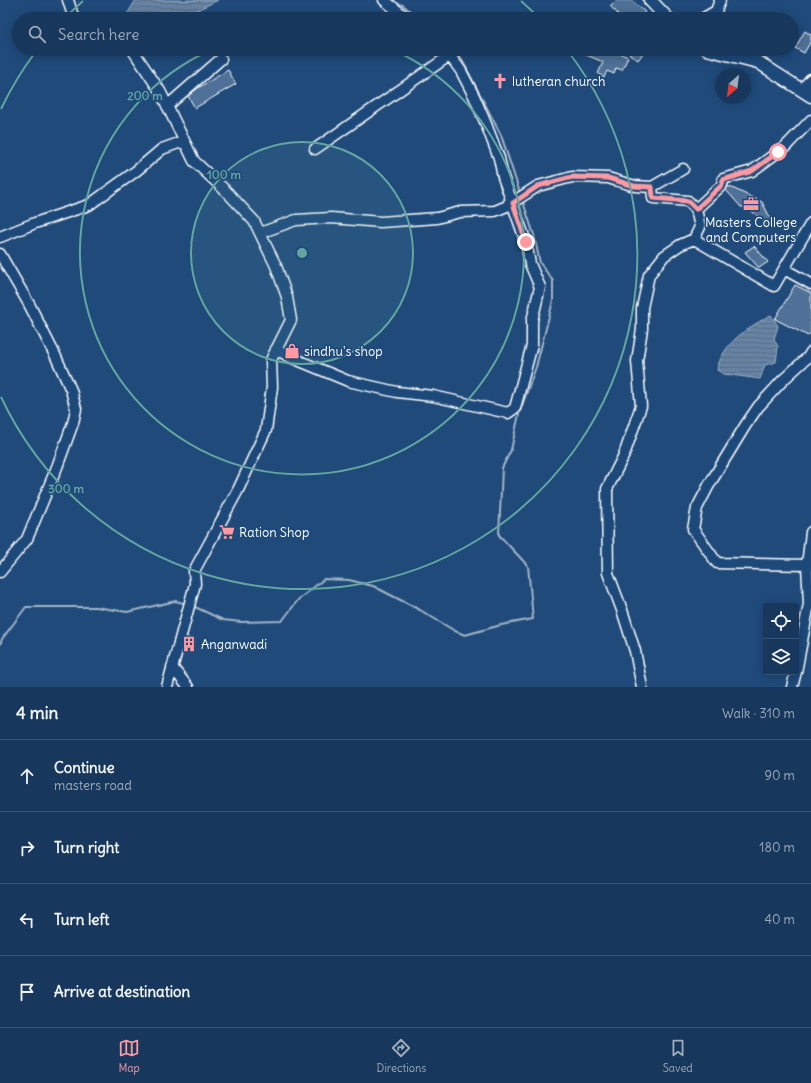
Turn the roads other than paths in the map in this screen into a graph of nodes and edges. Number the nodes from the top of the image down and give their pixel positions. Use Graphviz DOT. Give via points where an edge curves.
graph roads {
  1 [pos="68,0"];
  2 [pos="384,0"];
  3 [pos="650,0"];
  4 [pos="720,0"];
  5 [pos="72,12"];
  6 [pos="399,12"];
  7 [pos="661,12"];
  8 [pos="714,12"];
  9 [pos="137,56"];
  10 [pos="443,56"];
  11 [pos="449,56"];
  12 [pos="734,56"];
  13 [pos="221,59"];
  14 [pos="811,80"];
  15 [pos="807,93"];
  16 [pos="167,106"];
  17 [pos="811,120"];
  18 [pos="184,141"];
  19 [pos="315,149"];
  20 [pos="683,169"];
  21 [pos="652,187"];
  22 [pos="510,203"];
  23 [pos="696,209"];
  24 [pos="811,223"];
  25 [pos="260,233"];
  26 [pos="0,238"];
  27 [pos="694,239"];
  28 [pos="0,254"];
  29 [pos="784,269"];
  30 [pos="811,284"];
  31 [pos="276,349"];
  32 [pos="811,352"];
  33 [pos="811,532"];
  34 [pos="807,565"];
  35 [pos="0,572"];
  36 [pos="799,656"];
  37 [pos="172,668"];
  38 [pos="795,675"];
  39 [pos="167,687"];
  40 [pos="188,687"];
  41 [pos="642,687"];
  42 [pos="792,687"];
  1 -- 5 [label="street"];
  2 -- 6 [label="street"];
  3 -- 7 [label="main road"];
  4 -- 8 [label="street"];
  9 -- 16 [label="street"];
  10 -- 19 [label="street"];
  11 -- 22 [label="street" via="461,71 474,96 499,158"];
  12 -- 15 [label="main road" via="758,62"];
  13 -- 16 [label="street"];
  14 -- 15 [label="main road"];
  16 -- 18 [label="street"];
  17 -- 23 [label="street" via="786,146 752,171 723,180 722,185"];
  18 -- 25 [label="street" via="194,161 254,221"];
  18 -- 26 [label="street" via="162,149 89,204"];
  20 -- 21 [label="street"];
  21 -- 22 [label="street" via="634,186 608,178 572,177 538,186"];
  21 -- 23 [label="street" via="653,198 688,201"];
  22 -- 25 [label="street" via="495,211 460,212 437,218 381,222 331,218 296,220"];
  22 -- 31 [label="street" via="540,287 532,320 532,345 515,408 508,413 348,381 290,358"];
  23 -- 27 [label="street" via="700,227"];
  24 -- 29 [label="street"];
  25 -- 31 [label="street" via="276,266 287,297 291,320"];
  27 -- 29 [label="street" via="774,286"];
  27 -- 41 [label="street" via="664,256 649,275 636,361 641,406 624,455 607,489 608,573 633,644"];
  28 -- 35 [label="street" via="53,351 71,390 76,409 57,467 27,539"];
  29 -- 30 [label="street"];
  31 -- 37 [label="street" via="271,360 272,386 266,430 238,490 194,572 195,584"];
  32 -- 34 [label="street" via="758,407 745,426 697,508 693,529 717,563"];
  33 -- 34 [label="street"];
  34 -- 36 [label="street" via="809,604"];
  37 -- 39 [label="street"];
  37 -- 40 [label="street"];
  38 -- 42 [label="street"];
}
